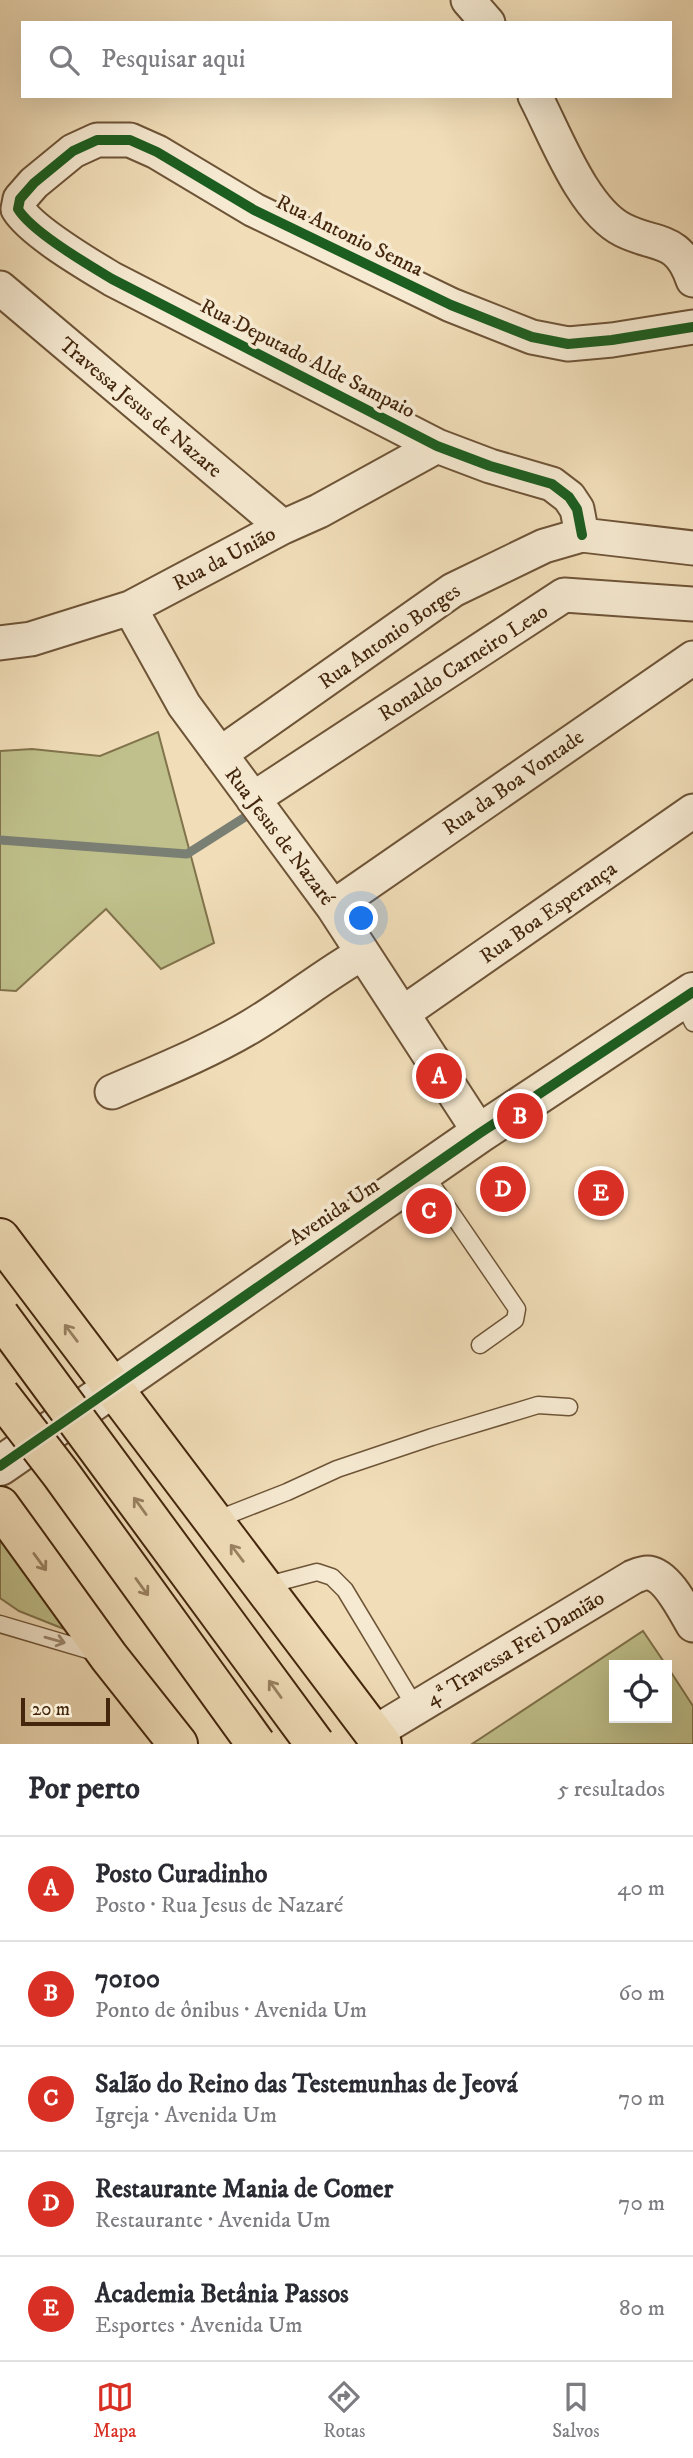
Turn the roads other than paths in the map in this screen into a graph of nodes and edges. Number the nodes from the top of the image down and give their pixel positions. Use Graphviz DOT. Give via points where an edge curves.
graph roads {
  1 [pos="468,0"];
  2 [pos="486,21"];
  3 [pos="536,98"];
  4 [pos="20,199"];
  5 [pos="693,280"];
  6 [pos="0,288"];
  7 [pos="693,327"];
  8 [pos="437,446"];
  9 [pos="283,527"];
  10 [pos="582,535"];
  11 [pos="693,548"];
  12 [pos="693,604"];
  13 [pos="130,608"];
  14 [pos="0,643"];
  15 [pos="693,658"];
  16 [pos="220,754"];
  17 [pos="253,799"];
  18 [pos="693,811"];
  19 [pos="333,907"];
  20 [pos="363,953"];
  21 [pos="689,1005"];
  22 [pos="404,1013"];
  23 [pos="112,1092"];
  24 [pos="480,1133"];
  25 [pos="424,1173"];
  26 [pos="0,1238"];
  27 [pos="0,1317"];
  28 [pos="480,1345"];
  29 [pos="112,1387"];
  30 [pos="0,1395"];
  31 [pos="569,1407"];
  32 [pos="0,1466"];
  33 [pos="0,1506"];
  34 [pos="213,1521"];
  35 [pos="262,1587"];
  36 [pos="0,1624"];
  37 [pos="693,1625"];
  38 [pos="109,1657"];
  39 [pos="416,1708"];
  40 [pos="378,1739"];
  41 [pos="178,1744"];
  42 [pos="256,1744"];
  43 [pos="315,1744"];
  1 -- 2 [label="street"];
  3 -- 5 [label="street" via="585,195 599,212 622,230 667,245 685,259"];
  4 -- 7 [label="street, Rua Antonio Senna" via="72,151 97,140 130,140 254,210 451,305 532,337 568,344"];
  4 -- 8 [label="street, Rua Deputado Alde Sampaio" via="21,214 89,265"];
  6 -- 9 [label="street, Travessa Jesus de Nazare"];
  8 -- 9 [label="street, Rua da União"];
  8 -- 10 [label="street, Rua Deputado Alde Sampaio" via="552,484 577,509"];
  9 -- 13 [label="street, Rua da União"];
  10 -- 11 [label="street, Rua Antonio Borges"];
  10 -- 16 [label="street, Rua Antonio Borges" via="544,545 453,590"];
  12 -- 17 [label="street, Ronaldo Carneiro Leao" via="564,595"];
  13 -- 14 [label="street, Rua da União" via="31,639"];
  13 -- 16 [label="street, Rua Jesus de Nazaré" via="184,705"];
  15 -- 19 [label="street, Rua da Boa Vontade"];
  16 -- 17 [label="street, Rua Jesus de Nazaré"];
  17 -- 19 [label="street, Rua Jesus de Nazaré"];
  18 -- 22 [label="street, Rua Boa Esperança"];
  19 -- 20 [label="street, Rua Jesus de Nazaré"];
  20 -- 22 [label="street, Rua Jesus de Nazaré"];
  20 -- 23 [label="street" via="250,1027"];
  21 -- 24 [label="street, Avenida Um"];
  22 -- 24 [label="street, Rua Jesus de Nazaré"];
  24 -- 25 [label="street, Avenida Um"];
  25 -- 28 [label="lane" via="517,1310 515,1320"];
  25 -- 29 [label="street, Avenida Um"];
  29 -- 26 [label="highway, one-way"];
  43 -- 27 [label="highway, one-way, bridge"];
  29 -- 32 [label="street, Avenida Um"];
  29 -- 34 [label="highway"];
  30 -- 42 [label="highway, one-way, bridge"];
  31 -- 34 [label="lane" via="538,1405 432,1437 337,1469"];
  33 -- 38 [label="highway, one-way"];
  35 -- 34 [label="highway, one-way"];
  35 -- 39 [label="lane" via="317,1572 331,1577 345,1590"];
  35 -- 40 [label="highway"];
  36 -- 38 [label="lane, one-way"];
  37 -- 39 [label="street, 4ª Travessa Frei Damião" via="658,1577 648,1573 633,1577"];
  38 -- 41 [label="highway"];
  39 -- 40 [label="street, 4ª Travessa Frei Damião"];
}
